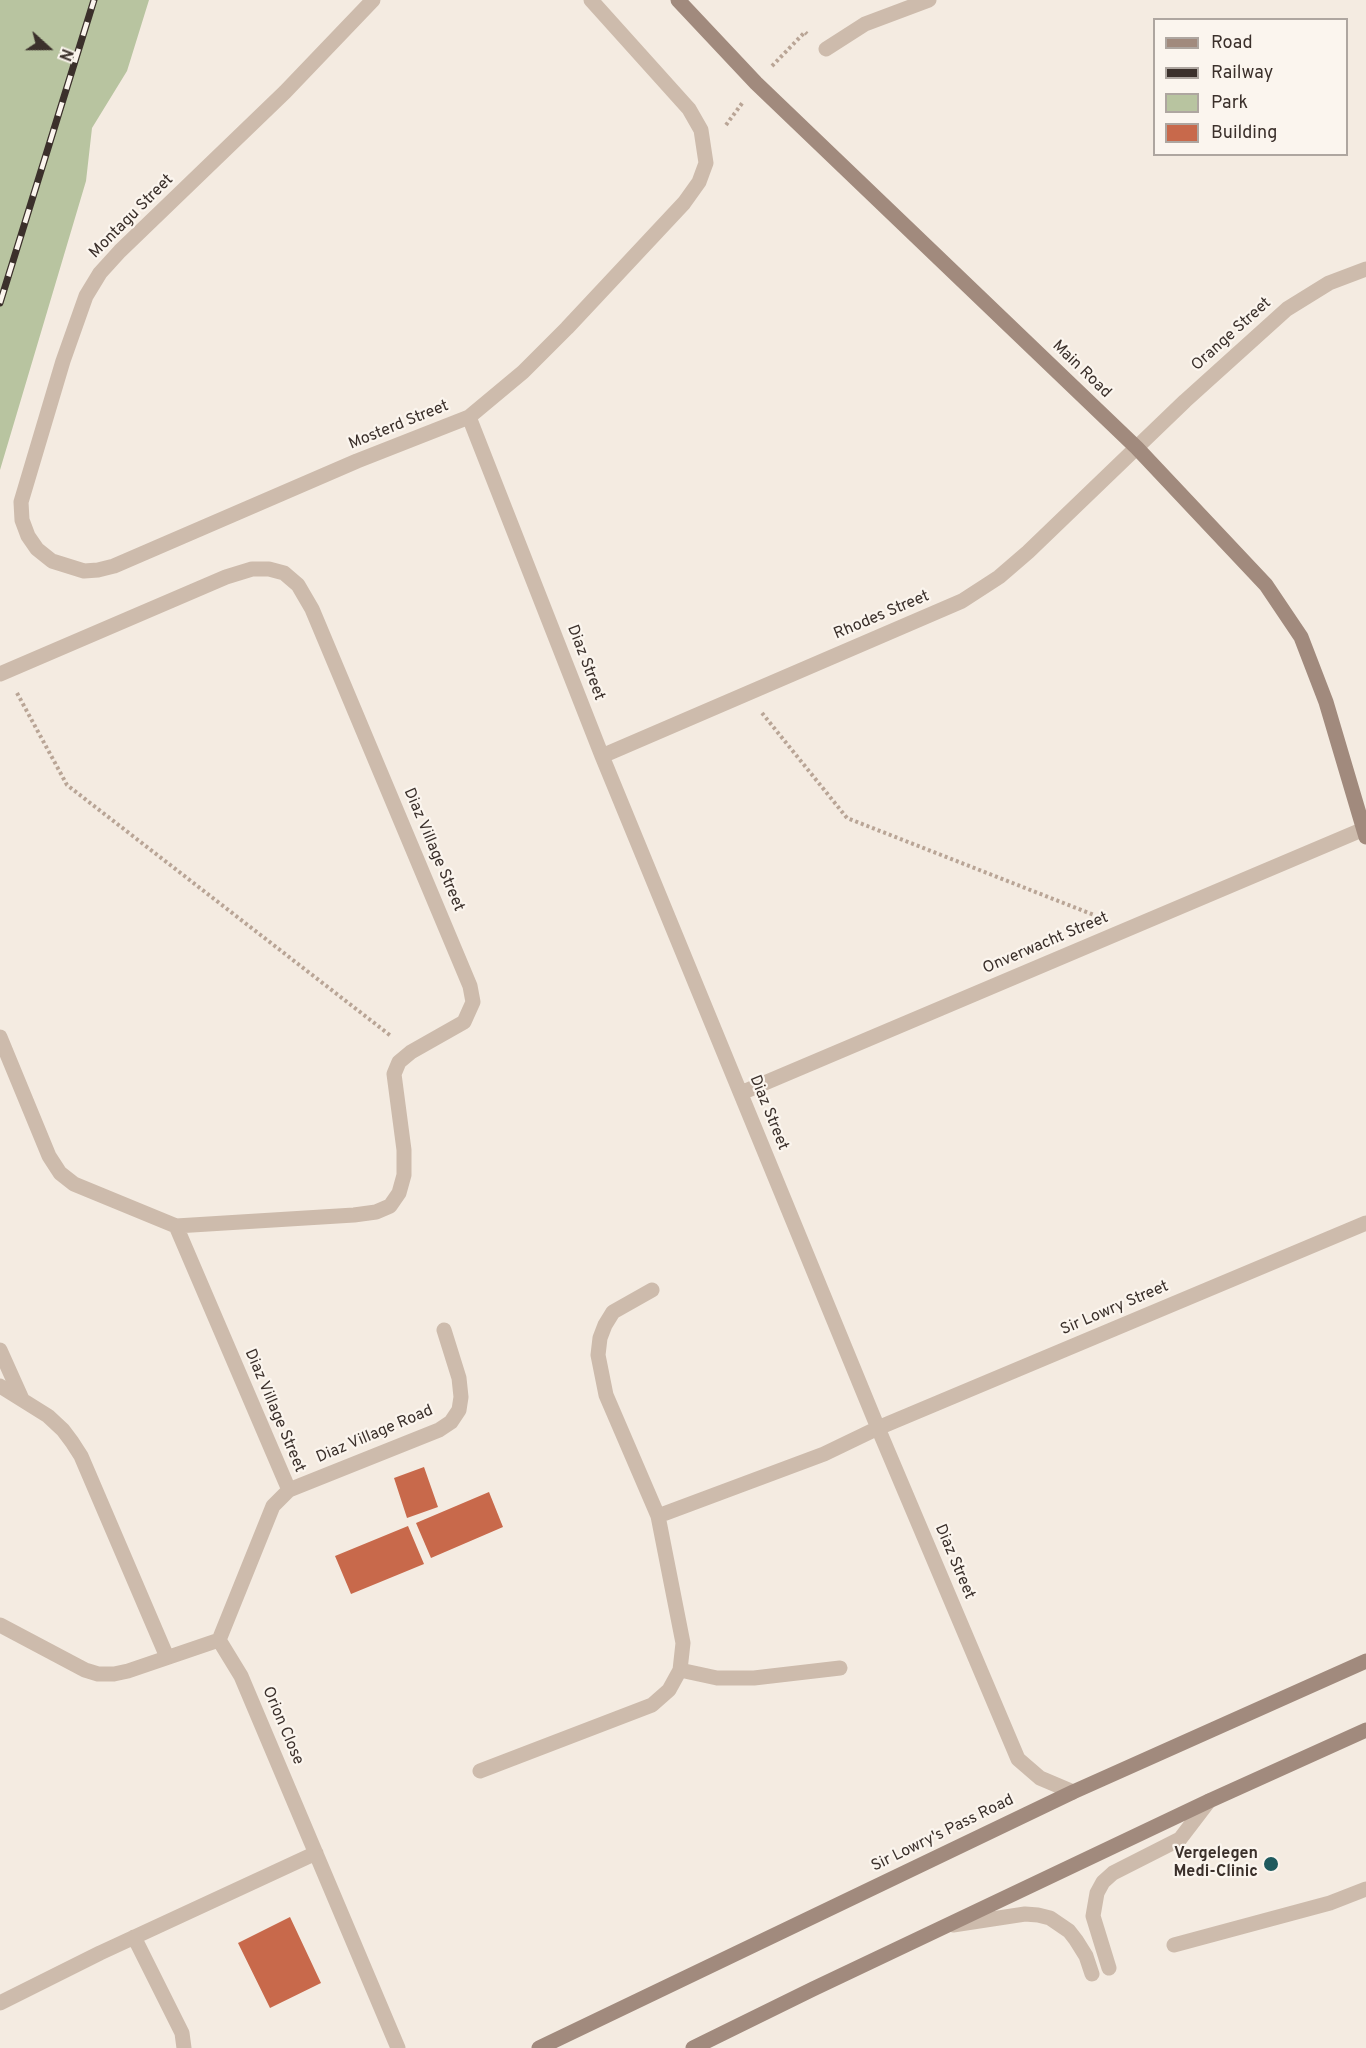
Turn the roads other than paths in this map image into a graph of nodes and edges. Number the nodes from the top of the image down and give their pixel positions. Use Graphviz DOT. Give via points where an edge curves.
graph roads {
  1 [pos="373,0"];
  2 [pos="591,0"];
  3 [pos="678,0"];
  4 [pos="929,0"];
  5 [pos="826,50"];
  6 [pos="1366,269"];
  7 [pos="469,417"];
  8 [pos="1137,448"];
  9 [pos="22,520"];
  10 [pos="2,673"];
  11 [pos="602,756"];
  12 [pos="1365,832"];
  13 [pos="0,1036"];
  14 [pos="741,1093"];
  15 [pos="1366,1223"];
  16 [pos="176,1226"];
  17 [pos="652,1290"];
  18 [pos="444,1330"];
  19 [pos="0,1350"];
  20 [pos="0,1386"];
  21 [pos="22,1399"];
  22 [pos="878,1428"];
  23 [pos="289,1490"];
  24 [pos="658,1516"];
  25 [pos="0,1625"];
  26 [pos="219,1640"];
  27 [pos="167,1658"];
  28 [pos="1366,1661"];
  29 [pos="840,1668"];
  30 [pos="680,1670"];
  31 [pos="1366,1730"];
  32 [pos="480,1771"];
  33 [pos="1073,1792"];
  34 [pos="1209,1801"];
  35 [pos="316,1853"];
  36 [pos="1366,1889"];
  37 [pos="945,1926"];
  38 [pos="134,1937"];
  39 [pos="1174,1945"];
  40 [pos="1110,1968"];
  41 [pos="1092,1974"];
  42 [pos="0,2002"];
  43 [pos="184,2048"];
  44 [pos="398,2048"];
  45 [pos="539,2048"];
  46 [pos="693,2048"];
  1 -- 9 [label="street, Montagu Street" via="100,273 86,296 63,361 21,502"];
  2 -- 7 [label="street, Mosterd Street" via="688,109 701,130 706,163 699,182 684,203 523,372"];
  3 -- 8 [label="main road, Main Road" via="765,91"];
  4 -- 5 [label="street" via="865,24"];
  6 -- 8 [label="street, Orange Street" via="1329,283 1287,309"];
  7 -- 9 [label="street, Mosterd Street" via="98,570 84,571 52,561 37,549"];
  7 -- 11 [label="street, Diaz Street"];
  8 -- 11 [label="street, Rhodes Street" via="999,577 962,601"];
  8 -- 12 [label="main road, Main Road" via="1266,585 1300,637 1326,702"];
  10 -- 16 [label="street, Diaz Village Street" via="226,577 252,568 284,573 298,585 312,609 470,986 473,1002 464,1022 411,1052 399,1062 394,1074 404,1175 390,1206 354,1215"];
  11 -- 14 [label="street, Diaz Street"];
  12 -- 14 [label="street, Onverwacht Street"];
  13 -- 16 [label="street, Diaz Village Street" via="49,1156 60,1173 83,1188"];
  14 -- 22 [label="street, Diaz Street"];
  15 -- 22 [label="street, Sir Lowry Street"];
  16 -- 23 [label="street, Diaz Village Street"];
  17 -- 24 [label="street" via="613,1312 600,1338 598,1355 606,1395"];
  18 -- 23 [label="street, Diaz Village Road" via="462,1397 451,1422"];
  19 -- 21 [label="street"];
  20 -- 21 [label="street"];
  21 -- 27 [label="street" via="63,1430 81,1456"];
  22 -- 24 [label="street, Sir Lowry Street" via="824,1454"];
  22 -- 33 [label="street, Diaz Street" via="1018,1759 1040,1778"];
  23 -- 26 [label="street, Diaz Village Street" via="273,1506"];
  24 -- 30 [label="street" via="683,1643"];
  25 -- 27 [label="street" via="98,1674 128,1671"];
  26 -- 27 [label="street"];
  26 -- 35 [label="street, Orion Close" via="241,1676"];
  28 -- 33 [label="main road, Sir Lowry's Pass Road"];
  29 -- 30 [label="street" via="754,1678 717,1678"];
  30 -- 32 [label="street" via="669,1690 651,1705"];
  31 -- 34 [label="main road"];
  33 -- 45 [label="main road, Sir Lowry's Pass Road"];
  34 -- 37 [label="main road"];
  34 -- 40 [label="street" via="1180,1839 1113,1873 1100,1887 1093,1916"];
  35 -- 38 [label="street"];
  35 -- 44 [label="street, Orion Close"];
  36 -- 39 [label="street" via="1330,1903"];
  37 -- 41 [label="street" via="1025,1914 1050,1918 1076,1940"];
  37 -- 46 [label="main road"];
  38 -- 42 [label="street"];
  38 -- 43 [label="street" via="182,2033"];
}
